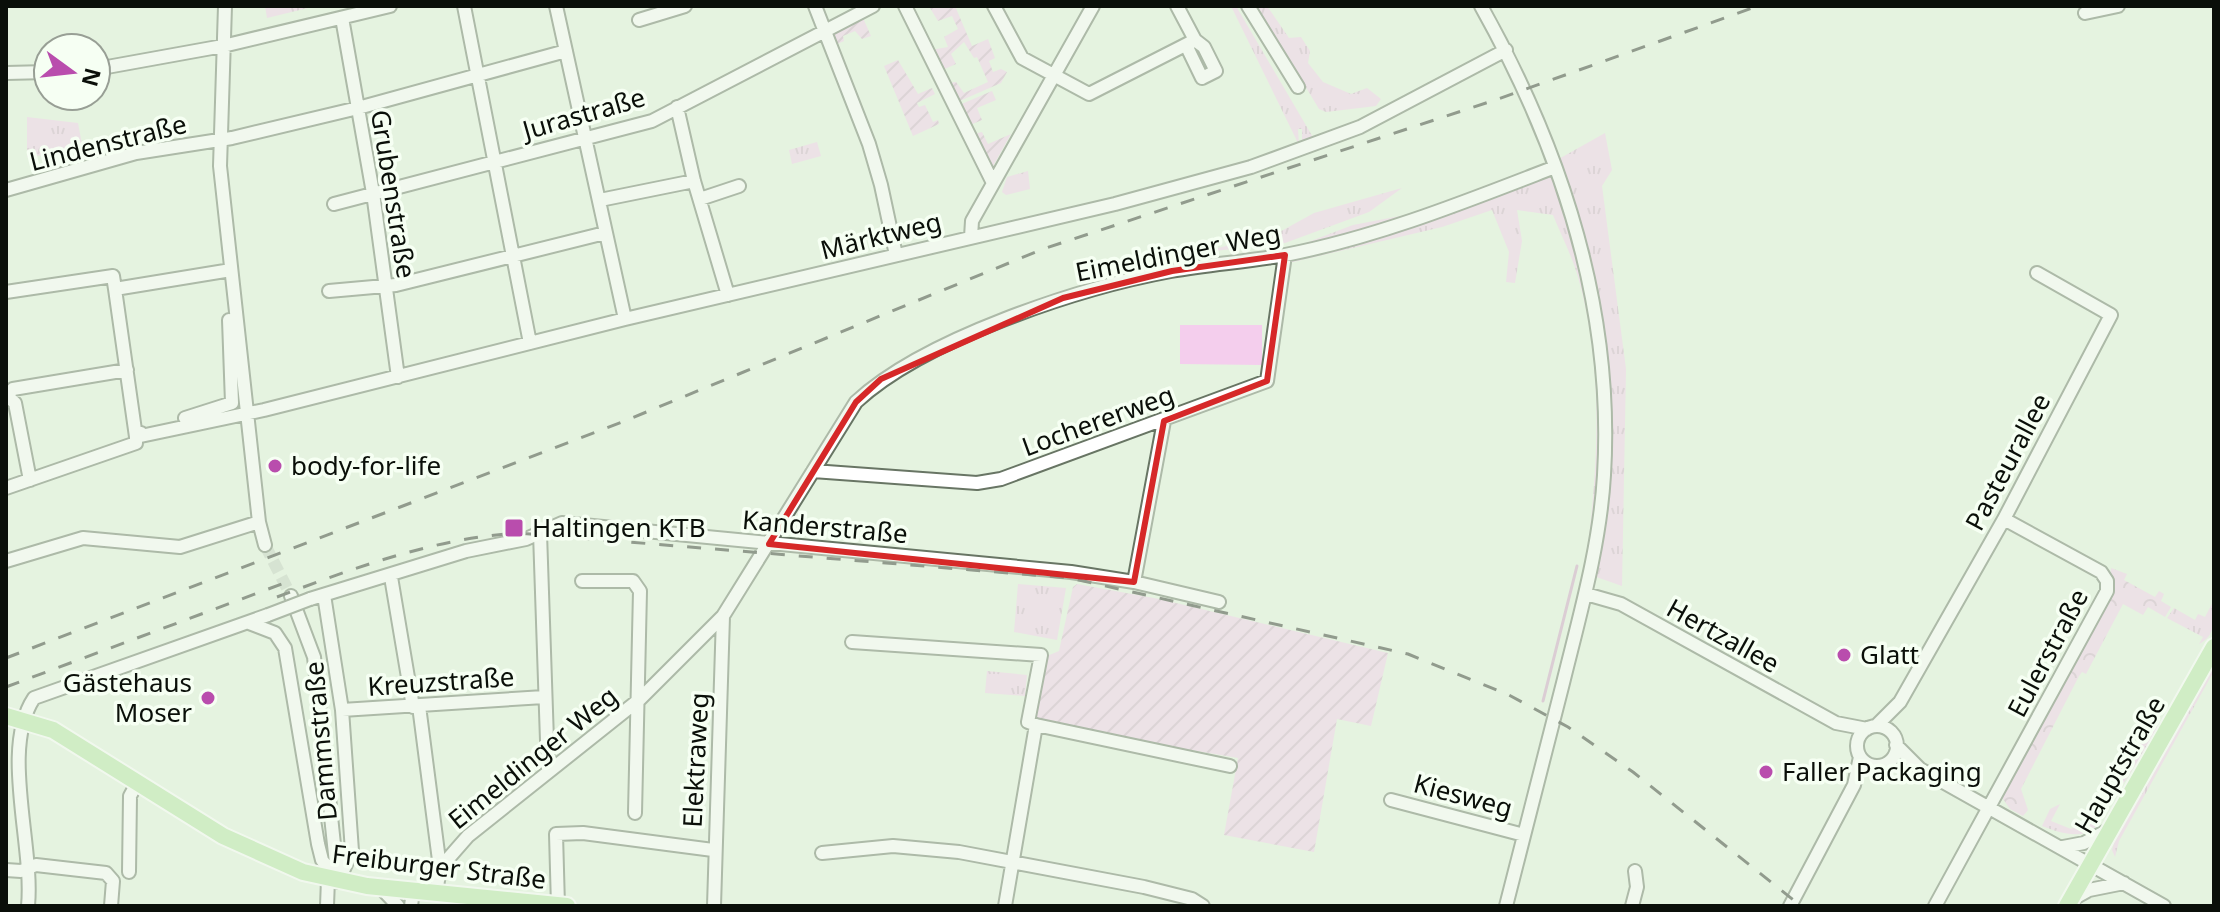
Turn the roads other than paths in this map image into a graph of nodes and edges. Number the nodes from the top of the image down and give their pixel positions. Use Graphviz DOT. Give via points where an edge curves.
graph roads {
  1 [pos="225,6"];
  2 [pos="390,6"];
  3 [pos="464,6"];
  4 [pos="556,6"];
  5 [pos="685,6"];
  6 [pos="815,6"];
  7 [pos="873,6"];
  8 [pos="905,6"];
  9 [pos="994,6"];
  10 [pos="1093,6"];
  11 [pos="1177,6"];
  12 [pos="1248,6"];
  13 [pos="1481,6"];
  14 [pos="2118,6"];
  15 [pos="2085,13"];
  16 [pos="342,18"];
  17 [pos="639,20"];
  18 [pos="823,30"];
  19 [pos="223,46"];
  20 [pos="1506,50"];
  21 [pos="566,51"];
  22 [pos="112,66"];
  23 [pos="32,72"];
  24 [pos="6,73"];
  25 [pos="480,76"];
  26 [pos="1055,76"];
  27 [pos="1298,87"];
  28 [pos="677,107"];
  29 [pos="358,108"];
  30 [pos="221,140"];
  31 [pos="585,140"];
  32 [pos="495,161"];
  33 [pos="1555,167"];
  34 [pos="694,181"];
  35 [pos="993,183"];
  36 [pos="739,186"];
  37 [pos="6,190"];
  38 [pos="373,193"];
  39 [pos="700,199"];
  40 [pos="600,200"];
  41 [pos="334,204"];
  42 [pos="605,233"];
  43 [pos="971,237"];
  44 [pos="896,255"];
  45 [pos="1285,255"];
  46 [pos="514,258"];
  47 [pos="231,270"];
  48 [pos="2037,273"];
  49 [pos="385,284"];
  50 [pos="115,289"];
  51 [pos="329,291"];
  52 [pos="6,292"];
  53 [pos="728,295"];
  54 [pos="236,311"];
  55 [pos="625,319"];
  56 [pos="530,343"];
  57 [pos="127,370"];
  58 [pos="398,377"];
  59 [pos="6,395"];
  60 [pos="247,414"];
  61 [pos="1164,421"];
  62 [pos="136,437"];
  63 [pos="813,471"];
  64 [pos="30,480"];
  65 [pos="6,488"];
  66 [pos="2004,519"];
  67 [pos="259,522"];
  68 [pos="540,533"];
  69 [pos="769,544"];
  70 [pos="265,545"];
  71 [pos="9,556"];
  72 [pos="391,577"];
  73 [pos="582,581"];
  74 [pos="1134,582"];
  75 [pos="1586,594"];
  76 [pos="324,595"];
  77 [pos="291,596"];
  78 [pos="1219,602"];
  79 [pos="723,616"];
  80 [pos="249,623"];
  81 [pos="852,642"];
  82 [pos="2214,647"];
  83 [pos="544,697"];
  84 [pos="640,699"];
  85 [pos="1900,702"];
  86 [pos="416,707"];
  87 [pos="342,710"];
  88 [pos="13,717"];
  89 [pos="1836,723"];
  90 [pos="1036,725"];
  91 [pos="1871,727"];
  92 [pos="1894,740"];
  93 [pos="1859,751"];
  94 [pos="1883,764"];
  95 [pos="1230,766"];
  96 [pos="1920,769"];
  97 [pos="548,770"];
  98 [pos="136,785"];
  99 [pos="1854,785"];
  100 [pos="1391,800"];
  101 [pos="1989,808"];
  102 [pos="635,813"];
  103 [pos="2113,827"];
  104 [pos="1524,835"];
  105 [pos="2063,847"];
  106 [pos="713,850"];
  107 [pos="822,853"];
  108 [pos="1012,863"];
  109 [pos="2092,863"];
  110 [pos="28,868"];
  111 [pos="440,868"];
  112 [pos="6,870"];
  113 [pos="1635,871"];
  114 [pos="129,872"];
  115 [pos="333,880"];
  116 [pos="2124,883"];
  117 [pos="381,888"];
  118 [pos="436,893"];
  119 [pos="412,899"];
  120 [pos="2069,903"];
  121 [pos="28,906"];
  122 [pos="111,906"];
  123 [pos="327,906"];
  124 [pos="398,906"];
  125 [pos="561,906"];
  126 [pos="714,906"];
  127 [pos="1005,906"];
  128 [pos="1203,906"];
  129 [pos="1506,906"];
  130 [pos="1632,906"];
  131 [pos="1790,906"];
  132 [pos="1935,906"];
  133 [pos="2164,906"];
  1 -- 19 [label="street"];
  2 -- 16 [label="street"];
  3 -- 25 [label="street"];
  4 -- 21 [label="street"];
  5 -- 17 [label="street"];
  6 -- 18 [label="street"];
  7 -- 18 [label="street, Jurastraße"];
  8 -- 35 [label="street"];
  9 -- 26 [label="street" via="1019,55"];
  10 -- 26 [label="street"];
  11 -- 26 [label="street" via="1190,42 1089,94"];
  12 -- 27 [label="street"];
  13 -- 20 [label="street"];
  14 -- 15 [label="street"];
  16 -- 19 [label="street"];
  16 -- 29 [label="street, Grubenstraße"];
  18 -- 28 [label="street, Jurastraße"];
  18 -- 44 [label="street" via="869,144"];
  19 -- 22 [label="street"];
  19 -- 30 [label="street"];
  20 -- 33 [label="street"];
  20 -- 43 [label="street, Märktweg" via="1311,147 1115,204"];
  21 -- 25 [label="street, Lindenstraße"];
  21 -- 31 [label="street"];
  23 -- 24 [label="street"];
  25 -- 29 [label="street, Lindenstraße"];
  25 -- 32 [label="street"];
  26 -- 35 [label="street"];
  28 -- 31 [label="street, Jurastraße" via="652,121"];
  28 -- 34 [label="street"];
  29 -- 30 [label="street, Lindenstraße"];
  29 -- 38 [label="street, Grubenstraße"];
  30 -- 37 [label="street, Lindenstraße" via="136,153"];
  30 -- 47 [label="street"];
  31 -- 32 [label="street, Jurastraße"];
  31 -- 40 [label="street"];
  32 -- 38 [label="street, Jurastraße"];
  32 -- 46 [label="street"];
  33 -- 45 [label="street, Eimeldinger Weg" via="1398,224"];
  33 -- 75 [label="street" via="1593,289 1602,367 1604,476"];
  34 -- 39 [label="street"];
  34 -- 40 [label="street"];
  35 -- 43 [label="street" via="972,221"];
  36 -- 39 [label="street"];
  38 -- 41 [label="street, Jurastraße"];
  38 -- 49 [label="street, Grubenstraße"];
  39 -- 53 [label="street"];
  40 -- 42 [label="street"];
  42 -- 46 [label="street"];
  42 -- 55 [label="street"];
  43 -- 44 [label="street, Märktweg"];
  44 -- 53 [label="street, Märktweg"];
  45 -- 61 [label="street, Lochererweg" via="1267,381"];
  45 -- 63 [label="street, Eimeldinger Weg" via="1135,279 1063,298 968,336 881,379 856,402"];
  46 -- 49 [label="street"];
  46 -- 56 [label="street"];
  47 -- 50 [label="street"];
  47 -- 54 [label="street"];
  48 -- 66 [label="street, Pasteurallee" via="2111,315"];
  49 -- 51 [label="street"];
  49 -- 58 [label="street, Grubenstraße"];
  50 -- 52 [label="street" via="113,276"];
  50 -- 57 [label="street"];
  53 -- 55 [label="street, Märktweg"];
  54 -- 60 [label="street"];
  54 -- 62 [label="street" via="229,312 232,403"];
  55 -- 56 [label="street, Märktweg"];
  56 -- 58 [label="street, Märktweg"];
  57 -- 59 [label="street" via="13,389"];
  57 -- 62 [label="street"];
  58 -- 60 [label="street, Märktweg"];
  59 -- 64 [label="street" via="15,403"];
  60 -- 62 [label="street, Märktweg"];
  60 -- 67 [label="street"];
  61 -- 63 [label="street, Lochererweg" via="977,483"];
  61 -- 74 [label="street"];
  62 -- 64 [label="street" via="136,443"];
  63 -- 69 [label="street, Eimeldinger Weg"];
  64 -- 65 [label="street"];
  66 -- 85 [label="street, Pasteurallee"];
  66 -- 101 [label="street, Eulerstraße" via="2106,580 2102,602"];
  67 -- 70 [label="street"];
  67 -- 71 [label="street" via="180,547 83,538"];
  68 -- 69 [label="street, Kanderstraße" via="562,523"];
  68 -- 72 [label="street, Kanderstraße"];
  68 -- 83 [label="street"];
  69 -- 74 [label="street, Kanderstraße"];
  69 -- 79 [label="street, Eimeldinger Weg"];
  72 -- 76 [label="street, Kanderstraße"];
  72 -- 86 [label="street"];
  73 -- 84 [label="street" via="627,580 639,586"];
  74 -- 78 [label="street, Kanderstraße"];
  75 -- 89 [label="street, Hertzallee" via="1621,604"];
  75 -- 104 [label="street"];
  76 -- 80 [label="street, Kanderstraße, bridge"];
  76 -- 87 [label="street, Dammstraße"];
  77 -- 115 [label="street" via="314,657"];
  79 -- 84 [label="street, Eimeldinger Weg"];
  79 -- 106 [label="street, Elektraweg"];
  80 -- 88 [label="street, Kanderstraße" via="34,698"];
  80 -- 115 [label="street" via="275,633 285,648 320,852"];
  81 -- 90 [label="street" via="1041,655 1028,722"];
  82 -- 103 [label="main road, Hauptstraße"];
  83 -- 86 [label="street, Kreuzstraße"];
  83 -- 97 [label="street"];
  84 -- 97 [label="street, Eimeldinger Weg"];
  84 -- 102 [label="street, Eimeldinger Weg"];
  85 -- 91 [label="street, Pasteurallee"];
  85 -- 92 [label="street, Pasteurallee"];
  86 -- 87 [label="street, Kreuzstraße"];
  86 -- 111 [label="street"];
  87 -- 115 [label="street, Dammstraße" via="352,851"];
  88 -- 98 [label="main road, Freiburger Straße" via="64,736"];
  88 -- 110 [label="street"];
  89 -- 91 [label="street, Hertzallee"];
  89 -- 93 [label="street, Hertzallee"];
  90 -- 95 [label="street"];
  90 -- 108 [label="street"];
  91 -- 92 [label="street, Hertzallee"];
  91 -- 93 [label="street"];
  92 -- 94 [label="street"];
  92 -- 96 [label="street, Hertzallee"];
  93 -- 94 [label="street, Hertzallee"];
  93 -- 99 [label="street"];
  94 -- 96 [label="street, Hertzallee"];
  94 -- 99 [label="street"];
  96 -- 101 [label="street, Hertzallee"];
  97 -- 111 [label="street, Eimeldinger Weg" via="468,836"];
  98 -- 114 [label="street" via="130,796"];
  98 -- 115 [label="main road, Freiburger Straße" via="271,860"];
  99 -- 131 [label="street"];
  100 -- 104 [label="street, Kiesweg"];
  101 -- 105 [label="street, Hertzallee"];
  101 -- 132 [label="street, Eulerstraße"];
  103 -- 105 [label="street" via="2084,843"];
  103 -- 109 [label="main road, Hauptstraße"];
  104 -- 129 [label="street"];
  105 -- 109 [label="street, Hertzallee"];
  106 -- 125 [label="street" via="556,834"];
  106 -- 126 [label="street, Elektraweg"];
  107 -- 108 [label="street" via="893,846"];
  108 -- 127 [label="street"];
  108 -- 128 [label="street" via="1144,887"];
  109 -- 116 [label="street, Hertzallee"];
  109 -- 120 [label="main road, Hauptstraße"];
  110 -- 112 [label="street"];
  110 -- 121 [label="street"];
  110 -- 122 [label="street" via="106,873 113,881"];
  111 -- 118 [label="street"];
  113 -- 130 [label="street"];
  115 -- 117 [label="main road, Freiburger Straße"];
  115 -- 123 [label="street"];
  116 -- 120 [label="street" via="2089,890"];
  116 -- 133 [label="street, Hertzallee"];
  117 -- 119 [label="main road, Freiburger Straße"];
  117 -- 124 [label="street"];
  118 -- 119 [label="main road, Freiburger Straße"];
  118 -- 125 [label="main road, Freiburger Straße"];
}
